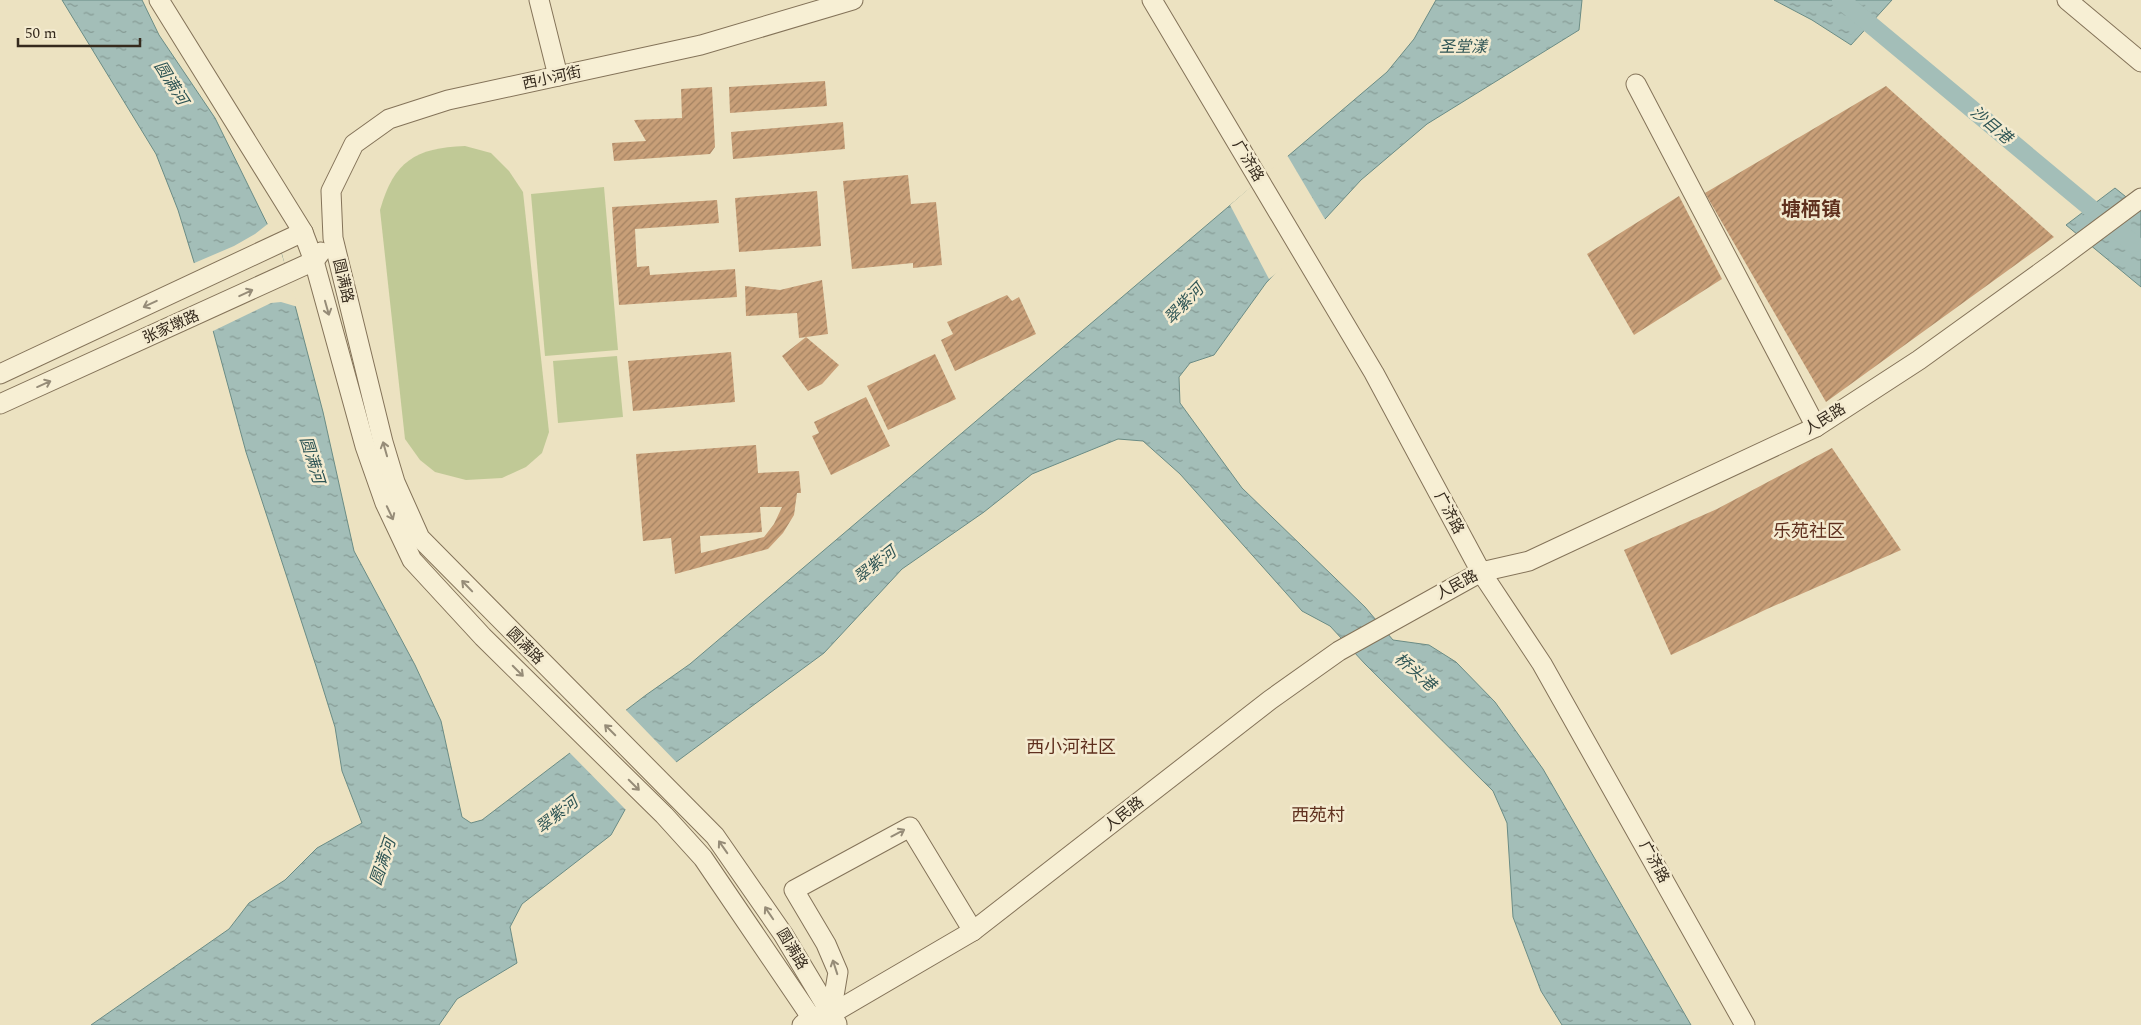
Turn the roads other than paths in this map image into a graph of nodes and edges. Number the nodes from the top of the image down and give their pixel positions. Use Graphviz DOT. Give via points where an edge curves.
graph roads {
  1 [pos="159,0"];
  2 [pos="539,0"];
  3 [pos="853,0"];
  4 [pos="1152,0"];
  5 [pos="2067,0"];
  6 [pos="2141,62"];
  7 [pos="558,76"];
  8 [pos="1636,84"];
  9 [pos="2139,199"];
  10 [pos="303,232"];
  11 [pos="333,238"];
  12 [pos="314,261"];
  13 [pos="0,374"];
  14 [pos="0,404"];
  15 [pos="1816,427"];
  16 [pos="1481,572"];
  17 [pos="973,931"];
  18 [pos="820,1022"];
  19 [pos="1745,1025"];
  1 -- 10 [label="street, 圆满路"];
  2 -- 7 [label="street"];
  3 -- 7 [label="street, 西小河街" via="701,45"];
  4 -- 16 [label="street, 广济路" via="1374,373"];
  5 -- 6 [label="street"];
  7 -- 11 [label="street, 西小河街" via="448,100 389,119 354,144 331,191"];
  8 -- 15 [label="street"];
  9 -- 15 [label="street, 人民路" via="1919,360"];
  10 -- 11 [label="street, 圆满路"];
  10 -- 12 [label="street, 圆满路"];
  10 -- 13 [label="street, 张家墩路, one-way"];
  11 -- 12 [label="street, 张家墩路"];
  18 -- 11 [label="street, 圆满路, one-way" via="783,934 715,836 420,538 395,482 383,442"];
  14 -- 12 [label="street, 张家墩路, one-way"];
  12 -- 18 [label="street, 圆满路, one-way" via="365,446 385,503 412,560 483,637 704,858"];
  15 -- 16 [label="street, 人民路" via="1530,561"];
  16 -- 17 [label="street, 人民路" via="1339,651 1270,700"];
  16 -- 19 [label="street, 广济路" via="1542,664"];
  17 -- 18 [label="street, 人民路"];
  18 -- 17 [label="street, one-way" via="838,972 826,944 794,890 910,827"];
}
